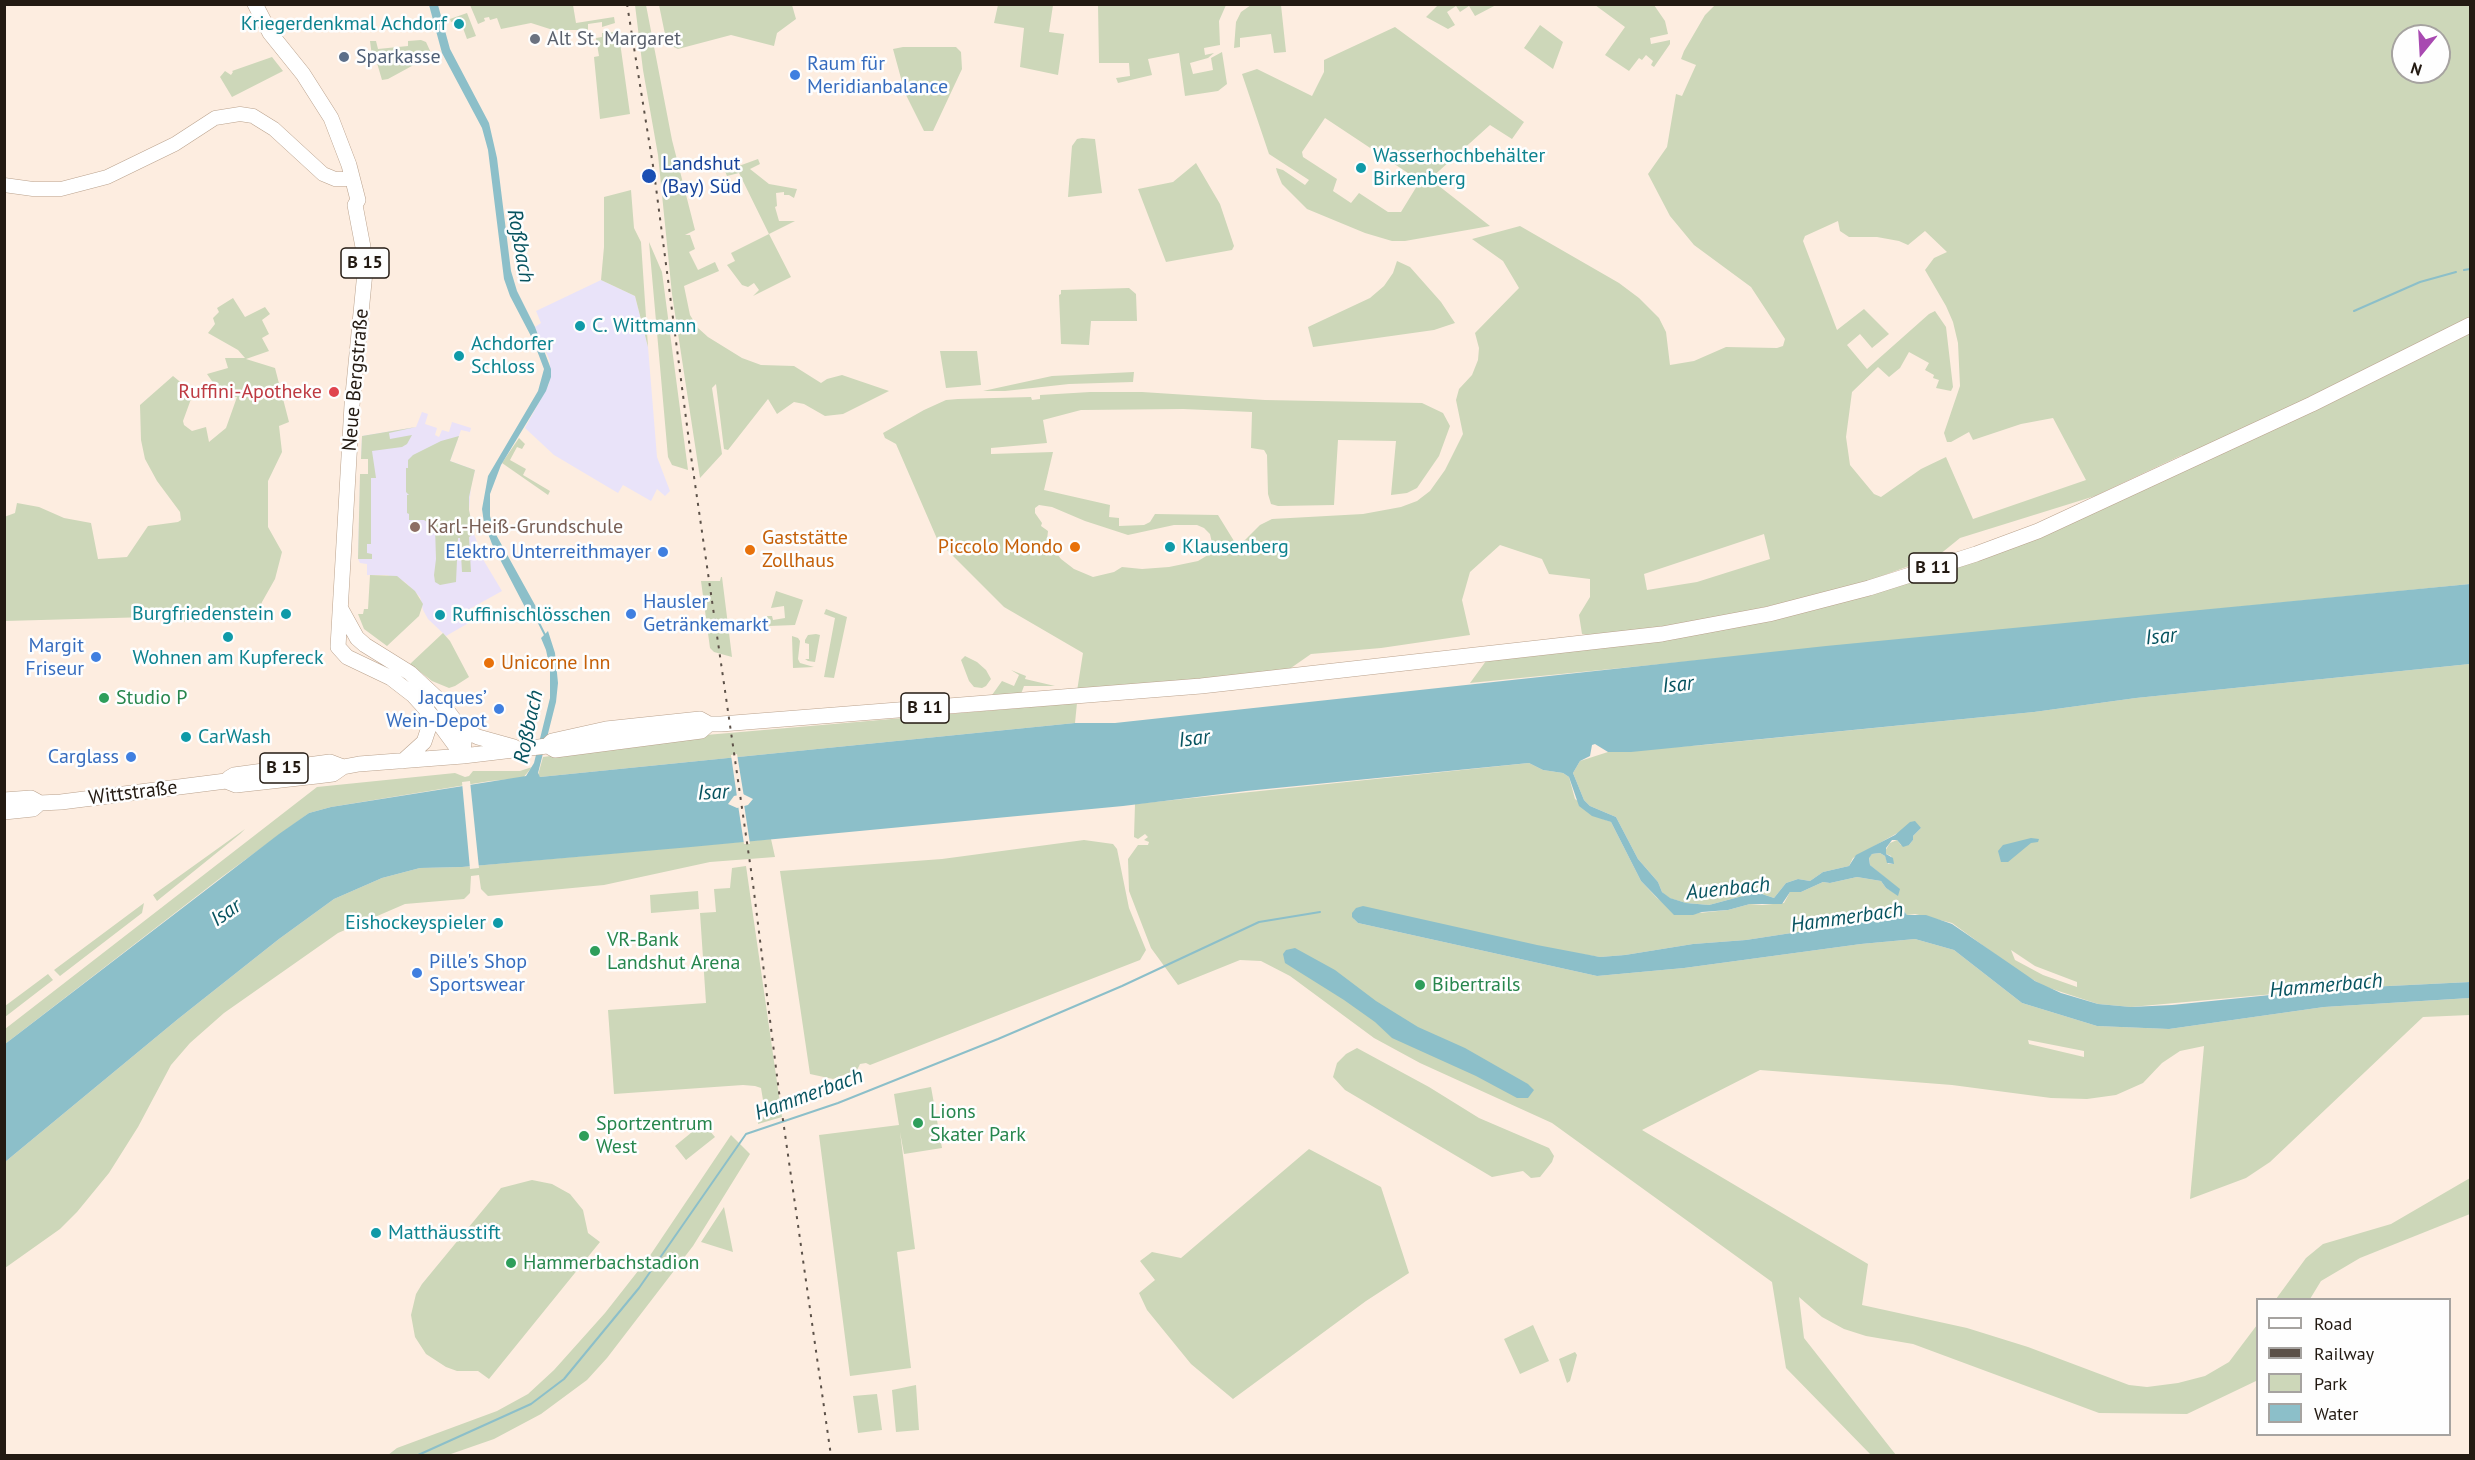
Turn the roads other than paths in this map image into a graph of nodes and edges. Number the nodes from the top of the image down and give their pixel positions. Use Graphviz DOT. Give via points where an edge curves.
graph roads {
  1 [pos="255,4"];
  2 [pos="347,179"];
  3 [pos="4,185"];
  4 [pos="2470,325"];
  5 [pos="341,609"];
  6 [pos="338,647"];
  7 [pos="389,660"];
  8 [pos="427,708"];
  9 [pos="461,729"];
  10 [pos="522,748"];
  11 [pos="463,756"];
  12 [pos="403,761"];
  13 [pos="4,800"];
  14 [pos="40,803"];
  15 [pos="4,812"];
  1 -- 2 [label="main road, B 15" via="270,33 303,74 317,99"];
  2 -- 3 [label="street" via="323,174 274,129 253,116 240,114 215,118 166,149 107,177 61,189"];
  2 -- 5 [label="main road, Neue Bergstraße / B 15" via="365,272 352,405"];
  4 -- 10 [label="main road, B 11" via="2275,422 2038,531 1869,588 1768,614 1651,635 1201,686 709,724 701,731 555,750 547,746"];
  5 -- 6 [label="main road, Neue Bergstraße / B 15"];
  5 -- 7 [label="main road" via="357,638"];
  6 -- 7 [label="main road"];
  6 -- 8 [label="main road" via="347,657 392,678"];
  7 -- 9 [label="main road" via="423,683"];
  8 -- 11 [label="main road"];
  8 -- 12 [label="main road" via="424,742"];
  9 -- 10 [label="main road"];
  9 -- 11 [label="main road"];
  10 -- 11 [label="main road, B 11"];
  11 -- 12 [label="main road, Wittstraße / B 11"];
  12 -- 14 [label="main road, Wittstraße / B 15" via="344,767 330,762 234,775 226,781"];
  13 -- 14 [label="main road, Wittstraße / B 15" via="32,798"];
  14 -- 15 [label="main road, Wittstraße / B 15" via="33,809"];
}
